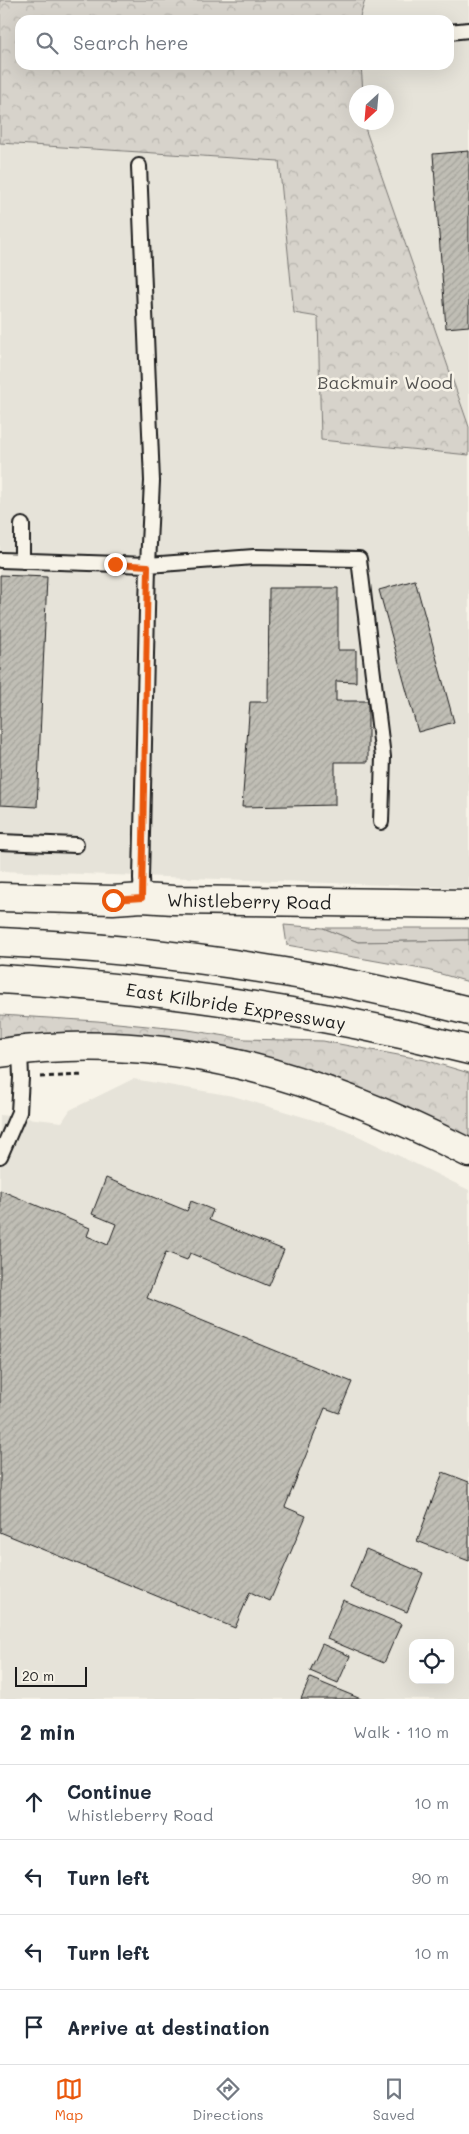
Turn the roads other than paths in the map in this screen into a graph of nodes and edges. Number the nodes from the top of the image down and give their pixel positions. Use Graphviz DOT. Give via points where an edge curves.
graph roads {
  1 [pos="469,30"];
  2 [pos="454,32"];
  3 [pos="139,166"];
  4 [pos="22,525"];
  5 [pos="0,560"];
  6 [pos="22,561"];
  7 [pos="148,566"];
  8 [pos="381,822"];
  9 [pos="0,842"];
  10 [pos="76,845"];
  11 [pos="0,897"];
  12 [pos="142,898"];
  13 [pos="469,904"];
  14 [pos="0,942"];
  15 [pos="0,979"];
  16 [pos="469,1011"];
  17 [pos="469,1050"];
  18 [pos="10,1052"];
  19 [pos="469,1153"];
  20 [pos="0,1156"];
  1 -- 2 [label="lane"];
  3 -- 7 [label="lane" via="152,480"];
  4 -- 6 [label="lane"];
  5 -- 6 [label="lane"];
  6 -- 7 [label="lane"];
  7 -- 8 [label="lane" via="254,557 359,560 383,757"];
  7 -- 12 [label="lane"];
  9 -- 10 [label="lane"];
  11 -- 12 [label="main road, Whistleberry Road"];
  12 -- 13 [label="main road, Whistleberry Road"];
  14 -- 16 [label="main road" via="101,948 235,964 325,979"];
  15 -- 17 [label="main road, East Kilbride Expressway" via="100,985 236,1003 368,1027"];
  18 -- 19 [label="main road" via="112,1048 196,1055 273,1072 341,1094"];
  18 -- 20 [label="lane" via="21,1078 19,1112"];
}
